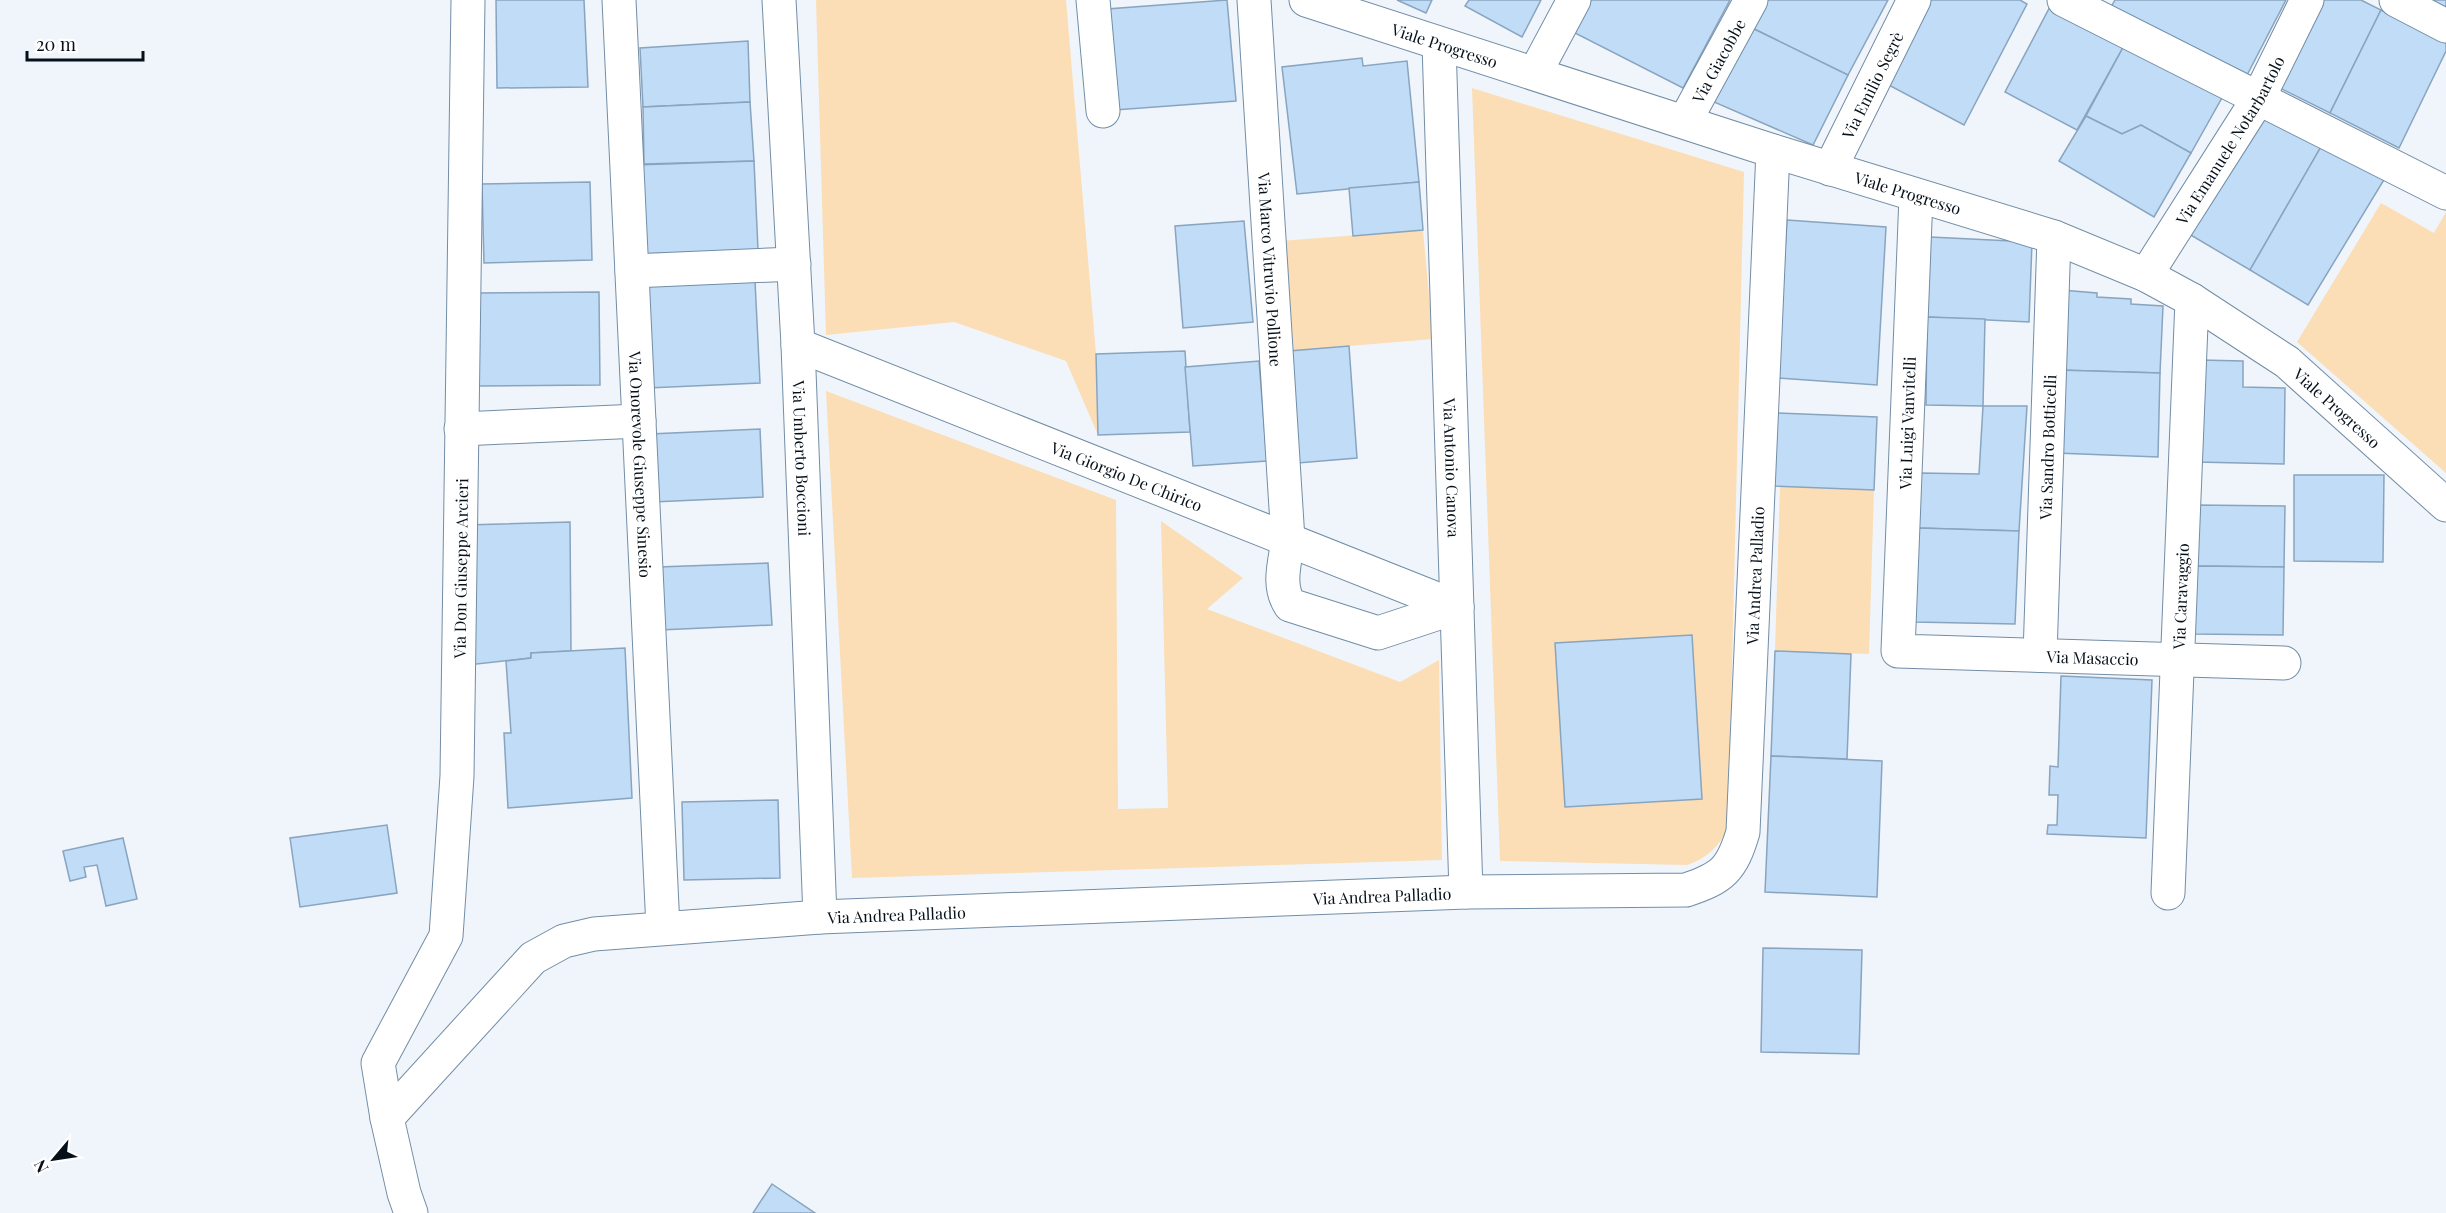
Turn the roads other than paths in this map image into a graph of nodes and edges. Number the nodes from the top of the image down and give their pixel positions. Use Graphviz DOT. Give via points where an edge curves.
graph roads {
  1 [pos="468,0"];
  2 [pos="619,0"];
  3 [pos="779,0"];
  4 [pos="1093,0"];
  5 [pos="1254,0"];
  6 [pos="1306,0"];
  7 [pos="1574,0"];
  8 [pos="1751,0"];
  9 [pos="1914,0"];
  10 [pos="2064,0"];
  11 [pos="2307,0"];
  12 [pos="2396,0"];
  13 [pos="2446,26"];
  14 [pos="1439,44"];
  15 [pos="1535,74"];
  16 [pos="2258,99"];
  17 [pos="1103,111"];
  18 [pos="1685,122"];
  19 [pos="1773,152"];
  20 [pos="1830,169"];
  21 [pos="2446,193"];
  22 [pos="1916,196"];
  23 [pos="2054,237"];
  24 [pos="794,264"];
  25 [pos="632,271"];
  26 [pos="2146,275"];
  27 [pos="2192,300"];
  28 [pos="798,345"];
  29 [pos="639,421"];
  30 [pos="461,429"];
  31 [pos="2446,505"];
  32 [pos="1288,540"];
  33 [pos="1457,607"];
  34 [pos="1898,651"];
  35 [pos="2040,655"];
  36 [pos="2177,660"];
  37 [pos="2284,663"];
  38 [pos="1466,892"];
  39 [pos="2168,893"];
  40 [pos="820,917"];
  41 [pos="663,928"];
  42 [pos="387,1118"];
  43 [pos="411,1213"];
  1 -- 30 [label="street, Via Don Giuseppe Arcieri"];
  2 -- 25 [label="street, Via Onorevole Giuseppe Sinesio"];
  3 -- 24 [label="street, Via Umberto Boccioni"];
  4 -- 17 [label="street"];
  5 -- 32 [label="street, Via Marco Vitruvio Pollione"];
  6 -- 14 [label="street, Viale Progresso"];
  7 -- 15 [label="street"];
  8 -- 18 [label="street, Via Giacobbe"];
  9 -- 20 [label="street, Via Emilio Segrè"];
  10 -- 16 [label="street"];
  11 -- 16 [label="street, Via Emanuele Notarbartolo"];
  12 -- 13 [label="street"];
  14 -- 15 [label="street, Viale Progresso"];
  14 -- 33 [label="street, Via Antonio Canova"];
  15 -- 18 [label="street, Viale Progresso"];
  16 -- 21 [label="street"];
  16 -- 26 [label="street, Via Emanuele Notarbartolo"];
  18 -- 19 [label="street, Viale Progresso"];
  19 -- 20 [label="street, Viale Progresso"];
  19 -- 38 [label="street, Via Andrea Palladio" via="1743,832 1737,851 1728,867 1709,883 1686,890"];
  20 -- 22 [label="street, Viale Progresso"];
  22 -- 23 [label="street, Viale Progresso"];
  22 -- 34 [label="street, Via Luigi Vanvitelli"];
  23 -- 26 [label="street, Viale Progresso"];
  23 -- 35 [label="street, Via Sandro Botticelli"];
  24 -- 25 [label="street"];
  24 -- 28 [label="street, Via Umberto Boccioni"];
  25 -- 29 [label="street, Via Onorevole Giuseppe Sinesio"];
  26 -- 27 [label="street, Viale Progresso"];
  27 -- 31 [label="street, Viale Progresso" via="2287,362"];
  27 -- 36 [label="street, Via Caravaggio"];
  28 -- 32 [label="street, Via Giorgio De Chirico"];
  28 -- 40 [label="street, Via Umberto Boccioni"];
  29 -- 30 [label="street"];
  29 -- 41 [label="street, Via Onorevole Giuseppe Sinesio"];
  30 -- 42 [label="street, Via Don Giuseppe Arcieri" via="457,776 446,936 378,1063"];
  32 -- 33 [label="street, Via Giorgio De Chirico"];
  32 -- 33 [label="street, Via Marco Vitruvio Pollione" via="1281,582 1290,605 1378,633"];
  33 -- 38 [label="street, Via Antonio Canova"];
  34 -- 35 [label="street, Via Masaccio"];
  35 -- 36 [label="street, Via Masaccio"];
  36 -- 37 [label="street, Via Masaccio"];
  36 -- 39 [label="street, Via Caravaggio"];
  38 -- 40 [label="street, Via Andrea Palladio"];
  40 -- 41 [label="street, Via Andrea Palladio"];
  41 -- 42 [label="street, Via Andrea Palladio" via="594,934 564,941 533,958"];
  42 -- 43 [label="street, Via Don Giuseppe Arcieri"];
}
